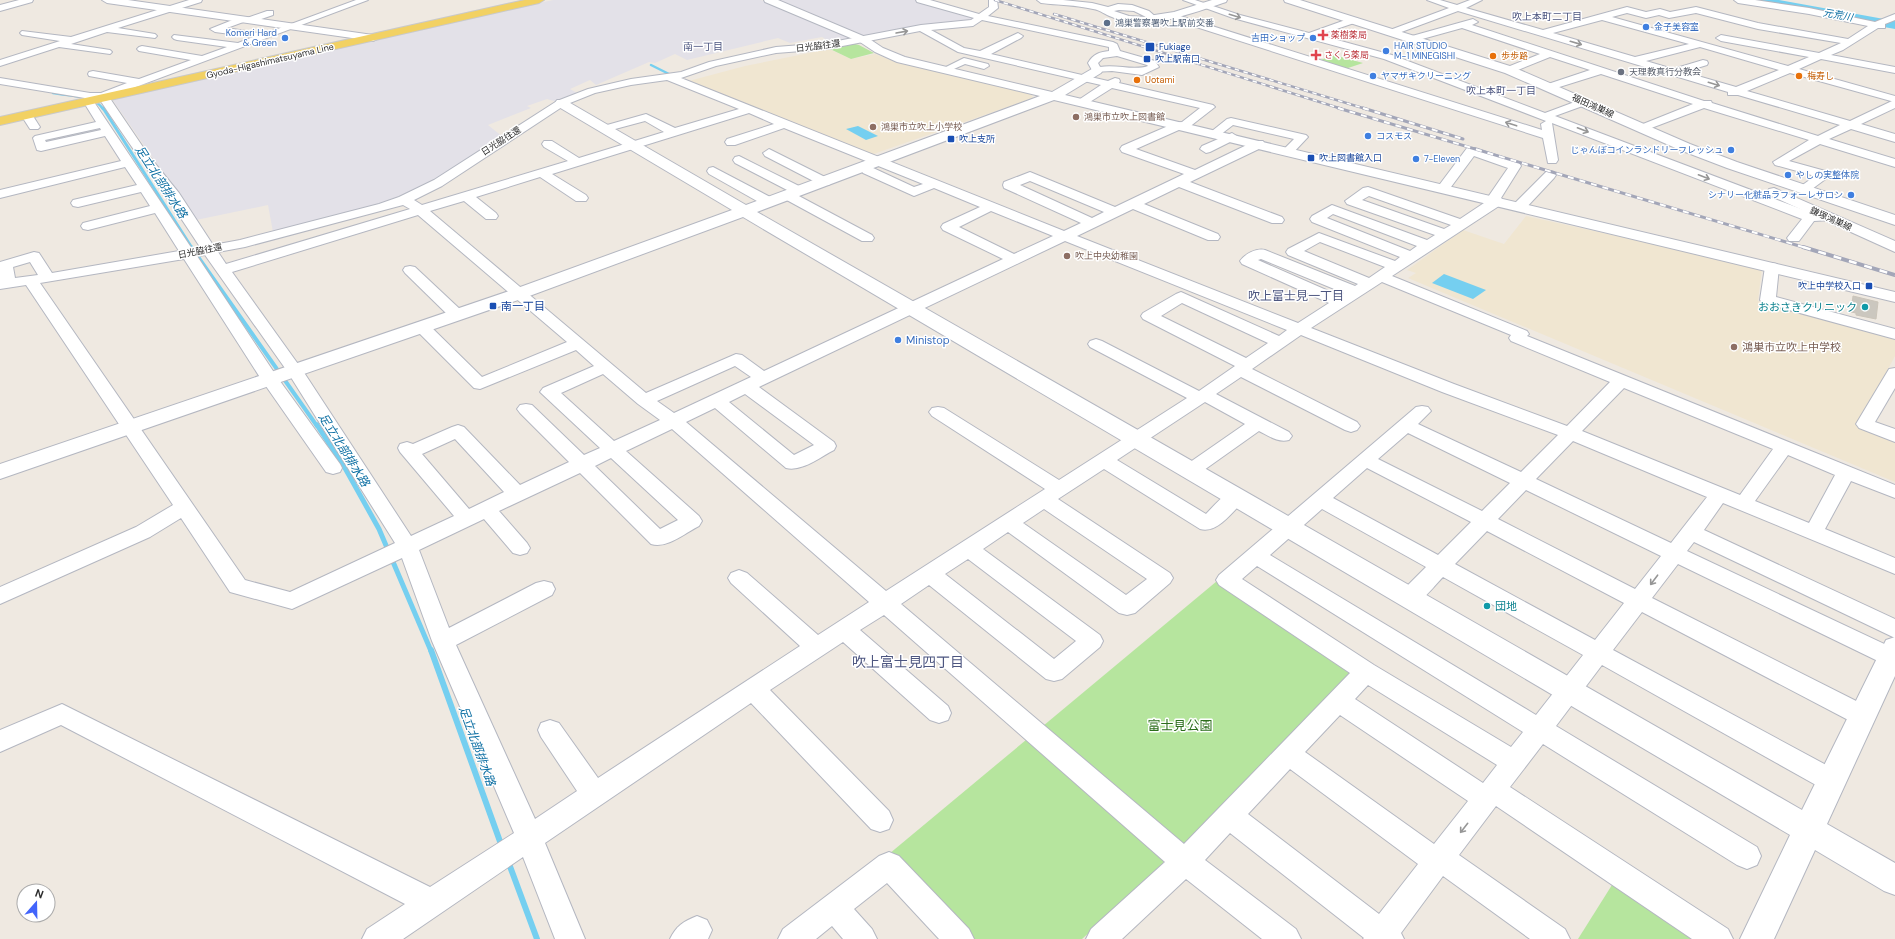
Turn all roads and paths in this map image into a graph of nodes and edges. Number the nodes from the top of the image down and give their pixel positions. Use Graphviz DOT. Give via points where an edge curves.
graph roads {
  1 [pos="29,0"];
  2 [pos="107,0"];
  3 [pos="198,0"];
  4 [pos="364,0"];
  5 [pos="539,0"];
  6 [pos="769,0"];
  7 [pos="920,0"];
  8 [pos="992,0"];
  9 [pos="1041,0"];
  10 [pos="1187,0"];
  11 [pos="1212,0"];
  12 [pos="1222,0"];
  13 [pos="1289,0"];
  14 [pos="1432,0"];
  15 [pos="1478,0"];
  16 [pos="1774,1"];
  17 [pos="1092,3"];
  18 [pos="1200,5"];
  19 [pos="1719,6"];
  20 [pos="1738,6"];
  21 [pos="0,8"];
  22 [pos="1458,8"];
  23 [pos="170,9"];
  24 [pos="1155,12"];
  25 [pos="1505,12"];
  26 [pos="1706,12"];
  27 [pos="270,13"];
  28 [pos="1171,16"];
  29 [pos="979,17"];
  30 [pos="1488,17"];
  31 [pos="1601,17"];
  32 [pos="1732,19"];
  33 [pos="1893,19"];
  34 [pos="247,20"];
  35 [pos="1354,20"];
  36 [pos="292,22"];
  37 [pos="1462,25"];
  38 [pos="1876,25"];
  39 [pos="1758,26"];
  40 [pos="921,28"];
  41 [pos="106,29"];
  42 [pos="1895,29"];
  43 [pos="1742,31"];
  44 [pos="25,32"];
  45 [pos="1393,32"];
  46 [pos="1542,33"];
  47 [pos="1311,35"];
  48 [pos="152,36"];
  49 [pos="265,36"];
  50 [pos="1018,36"];
  51 [pos="177,37"];
  52 [pos="373,38"];
  53 [pos="1414,38"];
  54 [pos="1721,38"];
  55 [pos="73,40"];
  56 [pos="864,40"];
  57 [pos="1514,42"];
  58 [pos="1849,42"];
  59 [pos="1431,44"];
  60 [pos="1699,44"];
  61 [pos="57,45"];
  62 [pos="239,46"];
  63 [pos="1840,48"];
  64 [pos="142,49"];
  65 [pos="1856,51"];
  66 [pos="107,52"];
  67 [pos="1117,53"];
  68 [pos="1549,54"];
  69 [pos="981,55"];
  70 [pos="1388,57"];
  71 [pos="1820,57"];
  72 [pos="203,59"];
  73 [pos="1637,61"];
  74 [pos="1014,62"];
  75 [pos="1374,62"];
  76 [pos="0,63"];
  77 [pos="1703,63"];
  78 [pos="1360,66"];
  79 [pos="1617,66"];
  80 [pos="945,70"];
  81 [pos="1097,70"];
  82 [pos="1509,70"];
  83 [pos="1790,70"];
  84 [pos="1895,70"];
  85 [pos="139,71"];
  86 [pos="1132,71"];
  87 [pos="1346,71"];
  88 [pos="1599,71"];
  89 [pos="1673,72"];
  90 [pos="93,74"];
  91 [pos="161,74"];
  92 [pos="671,78"];
  93 [pos="1084,79"];
  94 [pos="0,81"];
  95 [pos="143,85"];
  96 [pos="1110,85"];
  97 [pos="1549,87"];
  98 [pos="1736,91"];
  99 [pos="1053,96"];
  100 [pos="98,99"];
  101 [pos="1716,99"];
  102 [pos="1895,99"];
  103 [pos="1584,102"];
  104 [pos="561,103"];
  105 [pos="1081,103"];
  106 [pos="1703,104"];
  107 [pos="1895,104"];
  108 [pos="748,110"];
  109 [pos="1874,113"];
  110 [pos="27,115"];
  111 [pos="1546,116"];
  112 [pos="1888,117"];
  113 [pos="0,121"];
  114 [pos="784,124"];
  115 [pos="1182,125"];
  116 [pos="1852,125"];
  117 [pos="34,127"];
  118 [pos="1642,128"];
  119 [pos="604,129"];
  120 [pos="675,133"];
  121 [pos="1216,133"];
  122 [pos="1548,136"];
  123 [pos="1232,137"];
  124 [pos="1895,138"];
  125 [pos="1818,140"];
  126 [pos="731,142"];
  127 [pos="114,143"];
  128 [pos="548,144"];
  129 [pos="1259,144"];
  130 [pos="632,146"];
  131 [pos="1206,149"];
  132 [pos="1288,151"];
  133 [pos="769,153"];
  134 [pos="105,156"];
  135 [pos="45,157"];
  136 [pos="739,160"];
  137 [pos="1552,160"];
  138 [pos="884,161"];
  139 [pos="578,162"];
  140 [pos="1895,163"];
  141 [pos="1732,165"];
  142 [pos="863,168"];
  143 [pos="713,171"];
  144 [pos="542,173"];
  145 [pos="1195,174"];
  146 [pos="1550,175"];
  147 [pos="825,182"];
  148 [pos="1179,182"];
  149 [pos="933,184"];
  150 [pos="145,187"];
  151 [pos="1442,188"];
  152 [pos="1803,189"];
  153 [pos="793,193"];
  154 [pos="2,196"];
  155 [pos="466,196"];
  156 [pos="581,198"];
  157 [pos="1140,200"];
  158 [pos="1495,201"];
  159 [pos="769,202"];
  160 [pos="78,203"];
  161 [pos="412,205"];
  162 [pos="990,207"];
  163 [pos="1519,207"];
  164 [pos="158,208"];
  165 [pos="745,210"];
  166 [pos="1116,212"];
  167 [pos="491,216"];
  168 [pos="1810,217"];
  169 [pos="1827,217"];
  170 [pos="1276,220"];
  171 [pos="1895,220"];
  172 [pos="1093,223"];
  173 [pos="1212,223"];
  174 [pos="88,226"];
  175 [pos="1069,234"];
  176 [pos="1444,234"];
  177 [pos="1213,237"];
  178 [pos="867,238"];
  179 [pos="1794,238"];
  180 [pos="1895,247"];
  181 [pos="209,250"];
  182 [pos="188,254"];
  183 [pos="1015,260"];
  184 [pos="1772,267"];
  185 [pos="223,270"];
  186 [pos="410,270"];
  187 [pos="47,277"];
  188 [pos="1375,279"];
  189 [pos="30,280"];
  190 [pos="5,284"];
  191 [pos="518,294"];
  192 [pos="1895,297"];
  193 [pos="914,308"];
  194 [pos="457,315"];
  195 [pos="1304,326"];
  196 [pos="422,327"];
  197 [pos="1895,334"];
  198 [pos="1280,342"];
  199 [pos="577,344"];
  200 [pos="1096,344"];
  201 [pos="605,367"];
  202 [pos="1243,368"];
  203 [pos="295,371"];
  204 [pos="1895,373"];
  205 [pos="270,379"];
  206 [pos="764,379"];
  207 [pos="1622,380"];
  208 [pos="747,387"];
  209 [pos="1202,396"];
  210 [pos="644,400"];
  211 [pos="717,401"];
  212 [pos="526,409"];
  213 [pos="1422,411"];
  214 [pos="938,412"];
  215 [pos="674,422"];
  216 [pos="1258,423"];
  217 [pos="1406,425"];
  218 [pos="1351,426"];
  219 [pos="131,427"];
  220 [pos="1573,431"];
  221 [pos="1283,436"];
  222 [pos="1895,436"];
  223 [pos="1135,438"];
  224 [pos="1784,447"];
  225 [pos="614,450"];
  226 [pos="1102,460"];
  227 [pos="1366,460"];
  228 [pos="583,464"];
  229 [pos="333,468"];
  230 [pos="1190,471"];
  231 [pos="0,472"];
  232 [pos="1846,472"];
  233 [pos="1524,481"];
  234 [pos="1895,492"];
  235 [pos="1720,494"];
  236 [pos="518,495"];
  237 [pos="1052,495"];
  238 [pos="1748,496"];
  239 [pos="1236,497"];
  240 [pos="1321,500"];
  241 [pos="184,507"];
  242 [pos="487,510"];
  243 [pos="467,519"];
  244 [pos="1485,521"];
  245 [pos="1009,523"];
  246 [pos="1819,524"];
  247 [pos="1288,528"];
  248 [pos="1691,532"];
  249 [pos="408,547"];
  250 [pos="520,548"];
  251 [pos="968,549"];
  252 [pos="1674,553"];
  253 [pos="1895,553"];
  254 [pos="1256,556"];
  255 [pos="1441,565"];
  256 [pos="1895,566"];
  257 [pos="930,574"];
  258 [pos="739,578"];
  259 [pos="544,589"];
  260 [pos="0,596"];
  261 [pos="1409,598"];
  262 [pos="1638,601"];
  263 [pos="884,603"];
  264 [pos="844,629"];
  265 [pos="443,641"];
  266 [pos="1893,644"];
  267 [pos="816,647"];
  268 [pos="1598,653"];
  269 [pos="1366,672"];
  270 [pos="753,689"];
  271 [pos="1569,691"];
  272 [pos="1338,701"];
  273 [pos="938,713"];
  274 [pos="1862,716"];
  275 [pos="1539,729"];
  276 [pos="550,730"];
  277 [pos="0,741"];
  278 [pos="1288,754"];
  279 [pos="1514,762"];
  280 [pos="1832,781"];
  281 [pos="594,794"];
  282 [pos="1489,794"];
  283 [pos="1229,816"];
  284 [pos="880,820"];
  285 [pos="1808,830"];
  286 [pos="529,838"];
  287 [pos="1747,856"];
  288 [pos="1439,860"];
  289 [pos="1185,862"];
  290 [pos="1895,880"];
  291 [pos="432,903"];
  292 [pos="834,907"];
  293 [pos="1383,937"];
  294 [pos="377,939"];
  295 [pos="570,939"];
  296 [pos="793,939"];
  297 [pos="862,939"];
  298 [pos="959,939"];
  299 [pos="1102,939"];
  300 [pos="1286,939"];
  301 [pos="1555,939"];
  302 [pos="1718,939"];
  303 [pos="1757,939"];
  1 -- 21 [label="street"];
  2 -- 23 [label="street"];
  3 -- 23 [label="street"];
  4 -- 36 [label="street"];
  5 -- 52 [label="main road, Gyoda-Higashimatsuyama Line"];
  6 -- 56 [label="street"];
  7 -- 29 [label="street"];
  8 -- 29 [label="street, 日光脇往還" via="994,8"];
  9 -- 17 [label="street"];
  10 -- 18 [label="street"];
  11 -- 18 [label="street"];
  12 -- 18 [label="street"];
  13 -- 35 [label="street, 福田鴻巣線"];
  14 -- 22 [label="street"];
  15 -- 22 [label="street"];
  16 -- 20 [label="street"];
  16 -- 33 [label="street"];
  16 -- 38 [label="street"];
  16 -- 39 [label="street"];
  17 -- 24 [label="street" via="1108,10 1107,12 1134,20 1143,21"];
  18 -- 24 [label="street" via="1165,14"];
  18 -- 28 [label="street"];
  18 -- 47 [label="street, one-way"];
  19 -- 26 [label="street"];
  22 -- 30 [label="street"];
  22 -- 45 [label="street"];
  23 -- 34 [label="street"];
  23 -- 41 [label="street"];
  24 -- 28 [label="street"];
  25 -- 30 [label="street"];
  26 -- 31 [label="street" via="1696,10 1669,15 1660,12 1646,15 1627,10"];
  26 -- 32 [label="street"];
  27 -- 34 [label="street"];
  28 -- 87 [label="street"];
  29 -- 40 [label="street, 日光脇往還" via="973,22"];
  29 -- 67 [label="street" via="1110,44"];
  30 -- 37 [label="street"];
  30 -- 46 [label="street"];
  31 -- 46 [label="street"];
  31 -- 60 [label="street"];
  32 -- 39 [label="street"];
  32 -- 43 [label="street" via="1715,24"];
  33 -- 38 [label="street"];
  34 -- 36 [label="street" via="274,24"];
  34 -- 49 [label="street" via="215,29"];
  35 -- 45 [label="street, 福田鴻巣線"];
  35 -- 47 [label="street"];
  36 -- 49 [label="street"];
  36 -- 52 [label="street"];
  37 -- 53 [label="street"];
  37 -- 57 [label="street"];
  38 -- 42 [label="street"];
  38 -- 58 [label="street"];
  39 -- 43 [label="street"];
  39 -- 58 [label="street"];
  56 -- 40 [label="street, 日光脇往還, one-way"];
  40 -- 69 [label="street" via="961,50"];
  41 -- 48 [label="street"];
  41 -- 55 [label="street"];
  43 -- 54 [label="street"];
  44 -- 55 [label="street"];
  45 -- 53 [label="street, 福田鴻巣線"];
  46 -- 57 [label="street"];
  46 -- 73 [label="street, one-way"];
  47 -- 70 [label="street"];
  49 -- 62 [label="street"];
  50 -- 69 [label="street"];
  51 -- 62 [label="street"];
  52 -- 95 [label="main road, Gyoda-Higashimatsuyama Line"];
  53 -- 59 [label="street, 福田鴻巣線"];
  54 -- 60 [label="street"];
  54 -- 71 [label="street" via="1786,46"];
  55 -- 61 [label="street"];
  56 -- 80 [label="street" via="901,60"];
  56 -- 92 [label="street, 日光脇往還" via="746,56"];
  57 -- 68 [label="street"];
  58 -- 63 [label="street"];
  59 -- 70 [label="street"];
  59 -- 82 [label="street, 福田鴻巣線"];
  60 -- 73 [label="street"];
  60 -- 83 [label="street"];
  61 -- 66 [label="street"];
  61 -- 76 [label="street"];
  62 -- 72 [label="street"];
  63 -- 65 [label="street"];
  63 -- 71 [label="street"];
  64 -- 72 [label="street"];
  67 -- 81 [label="street" via="1103,54 1095,60 1093,63"];
  67 -- 86 [label="street" via="1154,66 1146,71"];
  68 -- 82 [label="street"];
  68 -- 88 [label="street"];
  69 -- 74 [label="street"];
  70 -- 75 [label="street"];
  70 -- 111 [label="street"];
  71 -- 83 [label="street"];
  71 -- 84 [label="street"];
  72 -- 91 [label="street"];
  73 -- 79 [label="street"];
  73 -- 89 [label="street"];
  74 -- 80 [label="street" via="1000,70 964,61"];
  74 -- 93 [label="street"];
  77 -- 89 [label="street"];
  78 -- 87 [label="street"];
  79 -- 88 [label="street"];
  79 -- 101 [label="street"];
  80 -- 99 [label="street"];
  81 -- 86 [label="street" via="1112,68"];
  81 -- 93 [label="street"];
  82 -- 97 [label="street, 福田鴻巣線"];
  83 -- 98 [label="street"];
  83 -- 102 [label="street"];
  85 -- 91 [label="street"];
  86 -- 96 [label="street"];
  122 -- 87 [label="street, one-way"];
  88 -- 97 [label="street"];
  88 -- 106 [label="street"];
  89 -- 98 [label="street, one-way"];
  90 -- 95 [label="street"];
  91 -- 95 [label="street"];
  92 -- 104 [label="street, 日光脇往還" via="631,82 592,91"];
  92 -- 108 [label="street"];
  93 -- 96 [label="street"];
  93 -- 99 [label="street"];
  94 -- 100 [label="street"];
  95 -- 100 [label="main road, Gyoda-Higashimatsuyama Line"];
  96 -- 105 [label="street"];
  96 -- 115 [label="street" via="1209,107"];
  97 -- 103 [label="street, 福田鴻巣線"];
  98 -- 101 [label="street"];
  98 -- 116 [label="street"];
  99 -- 105 [label="street"];
  99 -- 138 [label="street"];
  100 -- 110 [label="main road, Gyoda-Higashimatsuyama Line"];
  100 -- 127 [label="street"];
  100 -- 181 [label="street" via="174,196"];
  101 -- 106 [label="street"];
  103 -- 111 [label="street"];
  103 -- 118 [label="street, 福田鴻巣線"];
  104 -- 119 [label="street"];
  104 -- 161 [label="street, 日光脇往還" via="438,183"];
  105 -- 115 [label="street"];
  106 -- 118 [label="street"];
  106 -- 125 [label="street"];
  107 -- 109 [label="street"];
  108 -- 114 [label="street"];
  108 -- 120 [label="street"];
  109 -- 112 [label="street"];
  109 -- 116 [label="street"];
  110 -- 113 [label="main road, Gyoda-Higashimatsuyama Line"];
  110 -- 117 [label="street"];
  111 -- 122 [label="street"];
  111 -- 168 [label="street, one-way"];
  114 -- 126 [label="street"];
  114 -- 138 [label="street"];
  115 -- 121 [label="street"];
  115 -- 145 [label="street" via="1126,149"];
  116 -- 124 [label="street"];
  116 -- 125 [label="street"];
  118 -- 141 [label="street, 福田鴻巣線"];
  119 -- 120 [label="street" via="646,117"];
  119 -- 130 [label="street"];
  120 -- 130 [label="street"];
  121 -- 123 [label="street"];
  121 -- 132 [label="street" via="1231,121 1302,137"];
  122 -- 137 [label="street"];
  123 -- 129 [label="street"];
  123 -- 131 [label="street"];
  125 -- 140 [label="street"];
  125 -- 152 [label="street" via="1779,162 1824,176"];
  127 -- 134 [label="street"];
  127 -- 135 [label="street"];
  127 -- 150 [label="street"];
  127 -- 154 [label="street"];
  128 -- 139 [label="street"];
  129 -- 132 [label="street"];
  129 -- 145 [label="street"];
  130 -- 139 [label="street"];
  130 -- 165 [label="street"];
  132 -- 151 [label="street"];
  133 -- 147 [label="street"];
  136 -- 153 [label="street"];
  138 -- 142 [label="street"];
  138 -- 149 [label="street"];
  138 -- 175 [label="street"];
  139 -- 144 [label="street"];
  141 -- 152 [label="street, 福田鴻巣線"];
  141 -- 169 [label="street, 鎌塚鴻巣線" via="1729,168 1735,173"];
  142 -- 147 [label="street"];
  142 -- 149 [label="street" via="914,192"];
  143 -- 159 [label="street"];
  144 -- 155 [label="street"];
  144 -- 156 [label="street"];
  145 -- 148 [label="street"];
  146 -- 163 [label="street"];
  147 -- 153 [label="street"];
  148 -- 157 [label="street"];
  148 -- 170 [label="street"];
  149 -- 162 [label="street"];
  150 -- 160 [label="street"];
  150 -- 164 [label="street"];
  151 -- 158 [label="street"];
  151 -- 158 [label="street" via="1471,151 1515,166"];
  152 -- 171 [label="street, 福田鴻巣線"];
  153 -- 159 [label="street"];
  153 -- 178 [label="street"];
  155 -- 161 [label="street"];
  155 -- 167 [label="street"];
  157 -- 166 [label="street"];
  157 -- 173 [label="street"];
  157 -- 177 [label="street"];
  158 -- 163 [label="street"];
  158 -- 176 [label="street"];
  159 -- 165 [label="street"];
  161 -- 181 [label="street, 日光脇往還"];
  161 -- 185 [label="street"];
  161 -- 191 [label="street"];
  162 -- 175 [label="street"];
  162 -- 183 [label="street" via="948,227"];
  163 -- 184 [label="street"];
  164 -- 174 [label="street"];
  164 -- 182 [label="street"];
  165 -- 191 [label="street"];
  165 -- 193 [label="street"];
  166 -- 172 [label="street"];
  166 -- 172 [label="street" via="1030,176 1010,185"];
  168 -- 169 [label="street"];
  168 -- 179 [label="street"];
  169 -- 180 [label="street, 鎌塚鴻巣線"];
  172 -- 175 [label="street"];
  175 -- 183 [label="street"];
  175 -- 195 [label="street"];
  176 -- 176 [label="street" via="1368,191 1352,201"];
  176 -- 188 [label="street"];
  176 -- 188 [label="street" via="1332,209 1317,219"];
  181 -- 182 [label="street, 日光脇往還"];
  181 -- 185 [label="street"];
  182 -- 187 [label="street, 日光脇往還"];
  182 -- 205 [label="street"];
  183 -- 193 [label="street"];
  184 -- 192 [label="street"];
  184 -- 197 [label="street" via="1768,300"];
  185 -- 203 [label="street"];
  186 -- 194 [label="street"];
  187 -- 189 [label="street, 日光脇往還"];
  187 -- 190 [label="street" via="34,256 5,265"];
  188 -- 188 [label="street" via="1319,237 1293,252"];
  188 -- 188 [label="street" via="1260,254 1247,262"];
  188 -- 195 [label="street"];
  188 -- 207 [label="street" via="1521,334 1517,338"];
  189 -- 190 [label="street, 日光脇往還"];
  189 -- 219 [label="street"];
  191 -- 194 [label="street"];
  191 -- 199 [label="street"];
  193 -- 206 [label="street"];
  193 -- 223 [label="street"];
  194 -- 196 [label="street"];
  195 -- 198 [label="street"];
  195 -- 220 [label="street"];
  196 -- 199 [label="street" via="480,384"];
  196 -- 203 [label="street"];
  198 -- 202 [label="street"];
  198 -- 202 [label="street" via="1181,297 1149,316"];
  199 -- 201 [label="street"];
  200 -- 209 [label="street"];
  201 -- 210 [label="street"];
  201 -- 225 [label="street" via="549,392"];
  202 -- 209 [label="street"];
  202 -- 218 [label="street"];
  203 -- 205 [label="street"];
  203 -- 249 [label="street"];
  204 -- 222 [label="street" via="1865,424"];
  205 -- 219 [label="street"];
  205 -- 229 [label="street"];
  206 -- 208 [label="street"];
  206 -- 210 [label="street" via="736,359"];
  207 -- 220 [label="street"];
  207 -- 224 [label="street"];
  208 -- 211 [label="street"];
  208 -- 211 [label="street" via="827,446 793,464"];
  209 -- 216 [label="street"];
  209 -- 223 [label="street"];
  210 -- 215 [label="street"];
  211 -- 215 [label="street"];
  212 -- 228 [label="street"];
  213 -- 217 [label="street"];
  214 -- 237 [label="street"];
  215 -- 225 [label="street"];
  215 -- 263 [label="street"];
  216 -- 221 [label="street"];
  216 -- 230 [label="street"];
  217 -- 227 [label="street"];
  217 -- 233 [label="street"];
  219 -- 231 [label="street"];
  219 -- 241 [label="street"];
  220 -- 233 [label="street"];
  220 -- 235 [label="street"];
  220 -- 238 [label="street"];
  223 -- 226 [label="street"];
  223 -- 230 [label="street"];
  224 -- 232 [label="street"];
  224 -- 238 [label="street"];
  225 -- 228 [label="street"];
  225 -- 228 [label="street" via="692,521 658,538"];
  226 -- 237 [label="street"];
  226 -- 239 [label="street" via="1206,524"];
  227 -- 240 [label="street"];
  227 -- 244 [label="street"];
  228 -- 236 [label="street"];
  230 -- 239 [label="street"];
  232 -- 234 [label="street"];
  232 -- 246 [label="street"];
  233 -- 244 [label="street"];
  233 -- 252 [label="street"];
  235 -- 248 [label="street"];
  235 -- 256 [label="street"];
  236 -- 242 [label="street"];
  236 -- 243 [label="street" via="458,431 408,450"];
  237 -- 245 [label="street"];
  237 -- 245 [label="street" via="1162,578 1127,606"];
  238 -- 246 [label="street"];
  239 -- 247 [label="street"];
  240 -- 247 [label="street"];
  240 -- 255 [label="street"];
  241 -- 249 [label="street" via="238,586 292,601"];
  241 -- 260 [label="street" via="142,532"];
  242 -- 243 [label="street"];
  242 -- 250 [label="street"];
  243 -- 249 [label="street"];
  244 -- 255 [label="street"];
  244 -- 262 [label="street"];
  245 -- 251 [label="street"];
  246 -- 253 [label="street"];
  247 -- 254 [label="street"];
  247 -- 261 [label="street"];
  248 -- 252 [label="street"];
  248 -- 266 [label="street"];
  249 -- 265 [label="street"];
  251 -- 257 [label="street"];
  251 -- 257 [label="street" via="1092,641 1054,672"];
  252 -- 262 [label="street, one-way"];
  252 -- 266 [label="street"];
  254 -- 269 [label="street" via="1227,580"];
  254 -- 275 [label="street"];
  255 -- 261 [label="street"];
  255 -- 268 [label="street"];
  257 -- 263 [label="street"];
  258 -- 267 [label="street"];
  259 -- 265 [label="street"];
  261 -- 271 [label="street"];
  262 -- 268 [label="street"];
  262 -- 274 [label="street"];
  263 -- 264 [label="street"];
  263 -- 289 [label="street"];
  264 -- 267 [label="street"];
  264 -- 273 [label="street"];
  265 -- 286 [label="street"];
  266 -- 274 [label="street"];
  267 -- 270 [label="street"];
  268 -- 271 [label="street"];
  268 -- 280 [label="street"];
  269 -- 272 [label="street"];
  269 -- 279 [label="street"];
  270 -- 281 [label="street"];
  270 -- 284 [label="street"];
  271 -- 275 [label="street"];
  271 -- 285 [label="street"];
  272 -- 278 [label="street"];
  272 -- 282 [label="street"];
  274 -- 280 [label="street"];
  275 -- 279 [label="street"];
  275 -- 287 [label="street"];
  276 -- 281 [label="street"];
  277 -- 291 [label="street" via="62,714"];
  278 -- 283 [label="street"];
  278 -- 288 [label="street"];
  279 -- 282 [label="street"];
  280 -- 285 [label="street"];
  281 -- 286 [label="street"];
  282 -- 288 [label="street, one-way"];
  282 -- 302 [label="street"];
  283 -- 289 [label="street"];
  283 -- 293 [label="street"];
  285 -- 290 [label="street"];
  285 -- 303 [label="street"];
  286 -- 291 [label="street"];
  286 -- 295 [label="street"];
  288 -- 293 [label="street"];
  288 -- 301 [label="street"];
  289 -- 299 [label="street"];
  289 -- 300 [label="street"];
  291 -- 294 [label="street"];
  292 -- 296 [label="street"];
  292 -- 297 [label="street"];
  292 -- 298 [label="street" via="889,865"];
}
